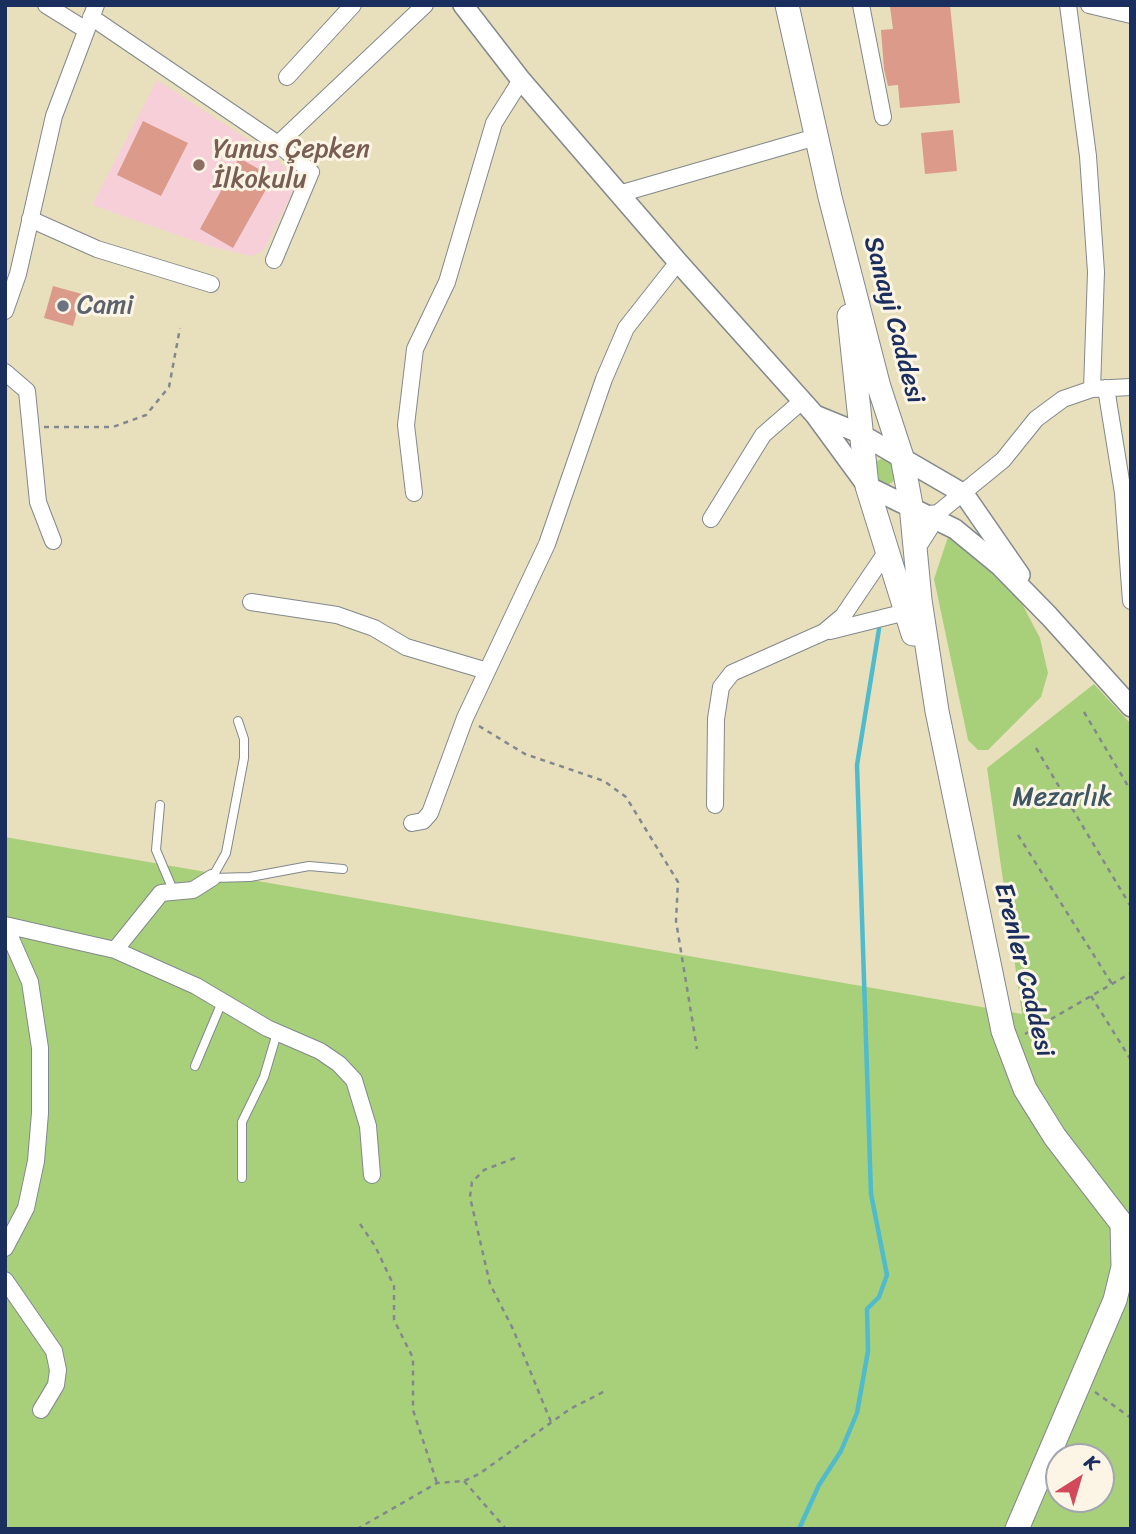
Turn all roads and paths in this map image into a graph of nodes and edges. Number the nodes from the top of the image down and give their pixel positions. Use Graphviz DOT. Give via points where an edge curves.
graph roads {
  1 [pos="46,5"];
  2 [pos="353,5"];
  3 [pos="425,5"];
  4 [pos="463,5"];
  5 [pos="787,5"];
  6 [pos="861,5"];
  7 [pos="1068,5"];
  8 [pos="1089,5"];
  9 [pos="1131,15"];
  10 [pos="91,18"];
  11 [pos="287,77"];
  12 [pos="521,80"];
  13 [pos="883,117"];
  14 [pos="816,137"];
  15 [pos="278,144"];
  16 [pos="619,194"];
  17 [pos="830,197"];
  18 [pos="30,219"];
  19 [pos="274,260"];
  20 [pos="678,262"];
  21 [pos="211,284"];
  22 [pos="5,312"];
  23 [pos="180,328"];
  24 [pos="5,372"];
  25 [pos="1131,387"];
  26 [pos="1099,389"];
  27 [pos="808,408"];
  28 [pos="30,427"];
  29 [pos="859,433"];
  30 [pos="902,457"];
  31 [pos="867,486"];
  32 [pos="414,493"];
  33 [pos="964,494"];
  34 [pos="911,505"];
  35 [pos="933,517"];
  36 [pos="711,519"];
  37 [pos="53,541"];
  38 [pos="915,545"];
  39 [pos="887,551"];
  40 [pos="1131,601"];
  41 [pos="251,602"];
  42 [pos="906,612"];
  43 [pos="1049,616"];
  44 [pos="824,632"];
  45 [pos="488,671"];
  46 [pos="1129,702"];
  47 [pos="937,711"];
  48 [pos="1084,712"];
  49 [pos="465,718"];
  50 [pos="238,720"];
  51 [pos="1036,748"];
  52 [pos="1131,791"];
  53 [pos="160,805"];
  54 [pos="715,805"];
  55 [pos="412,823"];
  56 [pos="1018,835"];
  57 [pos="343,869"];
  58 [pos="212,878"];
  59 [pos="173,890"];
  60 [pos="1131,907"];
  61 [pos="115,950"];
  62 [pos="1131,972"];
  63 [pos="1112,984"];
  64 [pos="1091,996"];
  65 [pos="222,1002"];
  66 [pos="276,1032"];
  67 [pos="1007,1044"];
  68 [pos="697,1049"];
  69 [pos="1131,1060"];
  70 [pos="195,1066"];
  71 [pos="515,1158"];
  72 [pos="372,1175"];
  73 [pos="242,1178"];
  74 [pos="360,1224"];
  75 [pos="1126,1225"];
  76 [pos="5,1248"];
  77 [pos="5,1280"];
  78 [pos="1081,1382"];
  79 [pos="607,1390"];
  80 [pos="41,1410"];
  81 [pos="1131,1418"];
  82 [pos="551,1422"];
  83 [pos="464,1481"];
  84 [pos="437,1483"];
  85 [pos="356,1529"];
  86 [pos="506,1529"];
  87 [pos="1017,1529"];
  1 -- 10 [label="street"];
  2 -- 11 [label="street"];
  3 -- 15 [label="street"];
  4 -- 12 [label="street"];
  5 -- 14 [label="main road, Sanayi Caddesi"];
  6 -- 13 [label="street"];
  7 -- 26 [label="street" via="1088,156"];
  8 -- 9 [label="street"];
  10 -- 15 [label="street"];
  10 -- 18 [label="street" via="54,116"];
  12 -- 16 [label="street"];
  12 -- 32 [label="street" via="494,123 447,282 415,349 406,425"];
  14 -- 16 [label="street"];
  14 -- 17 [label="main road, Sanayi Caddesi"];
  15 -- 19 [label="street" via="311,172"];
  16 -- 20 [label="street"];
  17 -- 29 [label="main road, Sanayi Caddesi" via="852,337"];
  17 -- 30 [label="main road, Sanayi Caddesi"];
  18 -- 21 [label="street" via="97,249"];
  18 -- 22 [label="street"];
  20 -- 27 [label="street"];
  20 -- 45 [label="street" via="626,328 547,544"];
  23 -- 28 [label="path" via="169,387 146,415 113,428"];
  24 -- 28 [label="street" via="27,391"];
  25 -- 26 [label="street"];
  26 -- 33 [label="street" via="1063,399 1036,419 1003,460"];
  26 -- 40 [label="street" via="1124,493"];
  27 -- 29 [label="street"];
  27 -- 31 [label="street"];
  27 -- 36 [label="street" via="763,435"];
  28 -- 37 [label="street" via="38,502"];
  29 -- 30 [label="street"];
  29 -- 31 [label="main road, Sanayi Caddesi"];
  30 -- 33 [label="street"];
  30 -- 34 [label="main road, Erenler Caddesi"];
  31 -- 34 [label="street"];
  31 -- 39 [label="main road, Erenler Caddesi"];
  33 -- 35 [label="street"];
  33 -- 43 [label="street"];
  34 -- 35 [label="street"];
  34 -- 38 [label="main road, Erenler Caddesi"];
  35 -- 38 [label="main road"];
  35 -- 43 [label="street" via="1000,566"];
  38 -- 47 [label="main road, Erenler Caddesi"];
  39 -- 42 [label="main road, Erenler Caddesi"];
  39 -- 44 [label="street" via="843,616"];
  41 -- 45 [label="street" via="337,615 374,628 406,647"];
  42 -- 44 [label="street"];
  42 -- 47 [label="main road, Erenler Caddesi"];
  43 -- 46 [label="street"];
  44 -- 54 [label="street" via="732,673 721,687"];
  45 -- 49 [label="street"];
  47 -- 67 [label="main road, Erenler Caddesi"];
  48 -- 52 [label="path"];
  49 -- 55 [label="street" via="430,813 423,821"];
  49 -- 68 [label="path" via="525,754 604,780 625,797 678,881 676,921"];
  50 -- 58 [label="lane" via="244,758 226,853"];
  51 -- 60 [label="path"];
  53 -- 59 [label="lane" via="156,850"];
  56 -- 63 [label="path"];
  57 -- 58 [label="lane" via="309,866 250,877"];
  58 -- 59 [label="street" via="193,890"];
  59 -- 61 [label="street" via="157,897"];
  61 -- 65 [label="street"];
  61 -- 76 [label="street" via="5,925 30,982 40,1048 40,1113 26,1208"];
  62 -- 63 [label="path"];
  63 -- 64 [label="path"];
  64 -- 67 [label="path"];
  64 -- 69 [label="path"];
  65 -- 66 [label="street"];
  65 -- 70 [label="lane"];
  66 -- 72 [label="street" via="320,1051 354,1080 368,1126"];
  66 -- 73 [label="lane" via="264,1077 242,1122"];
  67 -- 75 [label="main road, Erenler Caddesi" via="1055,1137"];
  71 -- 82 [label="path" via="484,1170 472,1182 470,1197 490,1284"];
  74 -- 84 [label="path" via="394,1286 394,1320 413,1358 413,1410"];
  75 -- 78 [label="main road, Erenler Caddesi" via="1120,1283"];
  77 -- 80 [label="street" via="54,1351 56,1385"];
  78 -- 81 [label="path"];
  78 -- 87 [label="main road, Erenler Caddesi"];
  79 -- 82 [label="path"];
  82 -- 83 [label="path"];
  83 -- 84 [label="path"];
  83 -- 86 [label="path"];
  84 -- 85 [label="path"];
}
